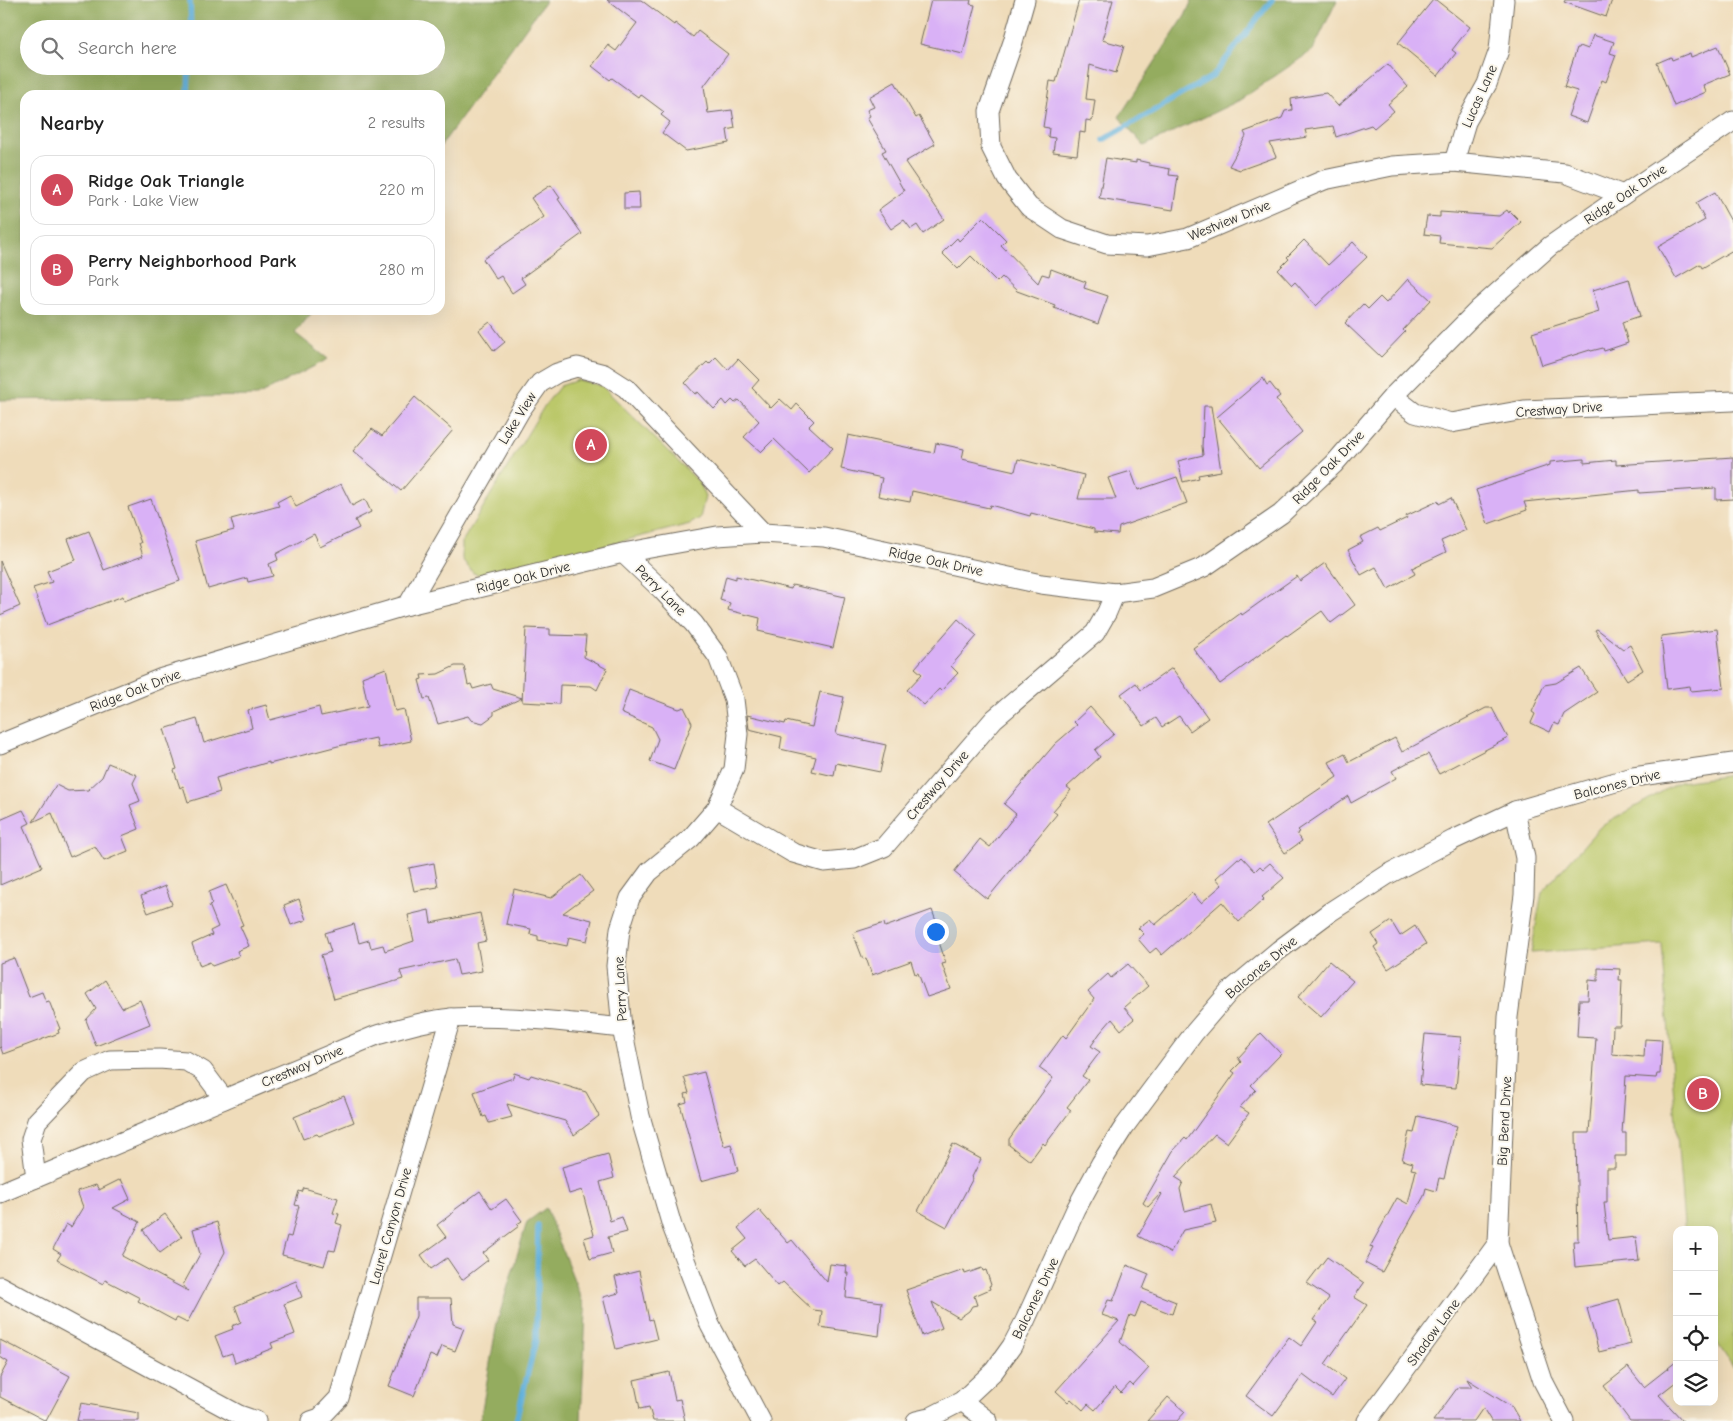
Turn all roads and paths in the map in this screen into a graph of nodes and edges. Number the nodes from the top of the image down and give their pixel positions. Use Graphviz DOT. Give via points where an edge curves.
graph roads {
  1 [pos="1026,0"];
  2 [pos="1504,0"];
  3 [pos="1733,122"];
  4 [pos="1454,162"];
  5 [pos="1623,195"];
  6 [pos="1393,396"];
  7 [pos="1733,401"];
  8 [pos="763,533"];
  9 [pos="623,553"];
  10 [pos="1115,593"];
  11 [pos="408,605"];
  12 [pos="0,744"];
  13 [pos="1733,763"];
  14 [pos="717,808"];
  15 [pos="1515,811"];
  16 [pos="451,1018"];
  17 [pos="622,1028"];
  18 [pos="224,1099"];
  19 [pos="36,1178"];
  20 [pos="0,1193"];
  21 [pos="1498,1243"];
  22 [pos="0,1286"];
  23 [pos="962,1401"];
  24 [pos="256,1421"];
  25 [pos="311,1421"];
  26 [pos="761,1421"];
  27 [pos="916,1421"];
  28 [pos="988,1421"];
  29 [pos="1367,1421"];
  30 [pos="1564,1421"];
  1 -- 4 [label="street, Westview Drive" via="989,111 991,148 1007,179 1029,207 1062,229 1107,244 1148,246 1188,238 1324,180 1392,166"];
  2 -- 4 [label="street, Lucas Lane" via="1499,50 1487,84 1466,122"];
  3 -- 5 [label="street, Ridge Oak Drive"];
  4 -- 5 [label="street, Westview Drive" via="1565,173"];
  5 -- 6 [label="street, Ridge Oak Drive" via="1550,246 1480,308"];
  6 -- 7 [label="street, Crestway Drive" via="1415,413 1451,423 1524,410"];
  6 -- 10 [label="street, Ridge Oak Drive" via="1334,464 1282,514 1204,567 1153,588"];
  8 -- 9 [label="street, Ridge Oak Drive" via="717,536"];
  8 -- 10 [label="street, Ridge Oak Drive" via="824,537 1041,584"];
  8 -- 11 [label="street, Lake View" via="626,388 604,374 577,367 540,382"];
  9 -- 11 [label="street, Ridge Oak Drive"];
  9 -- 14 [label="street, Perry Lane" via="694,624 718,656 734,699 738,734 734,769"];
  10 -- 14 [label="street, Crestway Drive" via="1095,633 994,719 884,847 854,859 824,862 793,853"];
  11 -- 12 [label="street, Ridge Oak Drive" via="162,678"];
  13 -- 15 [label="street, Balcones Drive" via="1633,777"];
  14 -- 17 [label="street, Perry Lane" via="691,838 648,872 630,898 620,929 616,966"];
  15 -- 21 [label="street, Big Bend Drive" via="1525,858 1524,895 1508,1017"];
  15 -- 23 [label="street, Balcones Drive" via="1387,875 1330,912 1230,991 1194,1033 1124,1127 1076,1209 1012,1346 994,1371"];
  16 -- 17 [label="street, Crestway Drive" via="500,1017"];
  16 -- 18 [label="street, Crestway Drive" via="377,1035"];
  16 -- 25 [label="street, Laurel Canyon Drive" via="339,1398 320,1418"];
  17 -- 26 [label="street, Perry Lane" via="640,1116 672,1226 710,1325"];
  18 -- 19 [label="street, Crestway Drive"];
  18 -- 19 [label="street" via="203,1071 186,1061 110,1060 84,1072 37,1121 31,1139"];
  19 -- 20 [label="street, Crestway Drive"];
  21 -- 29 [label="street, Shadow Lane"];
  21 -- 30 [label="street, Big Bend Drive" via="1543,1381"];
  22 -- 24 [label="street" via="239,1415"];
  23 -- 27 [label="street, Balcones Drive"];
  23 -- 28 [label="street"];
}
